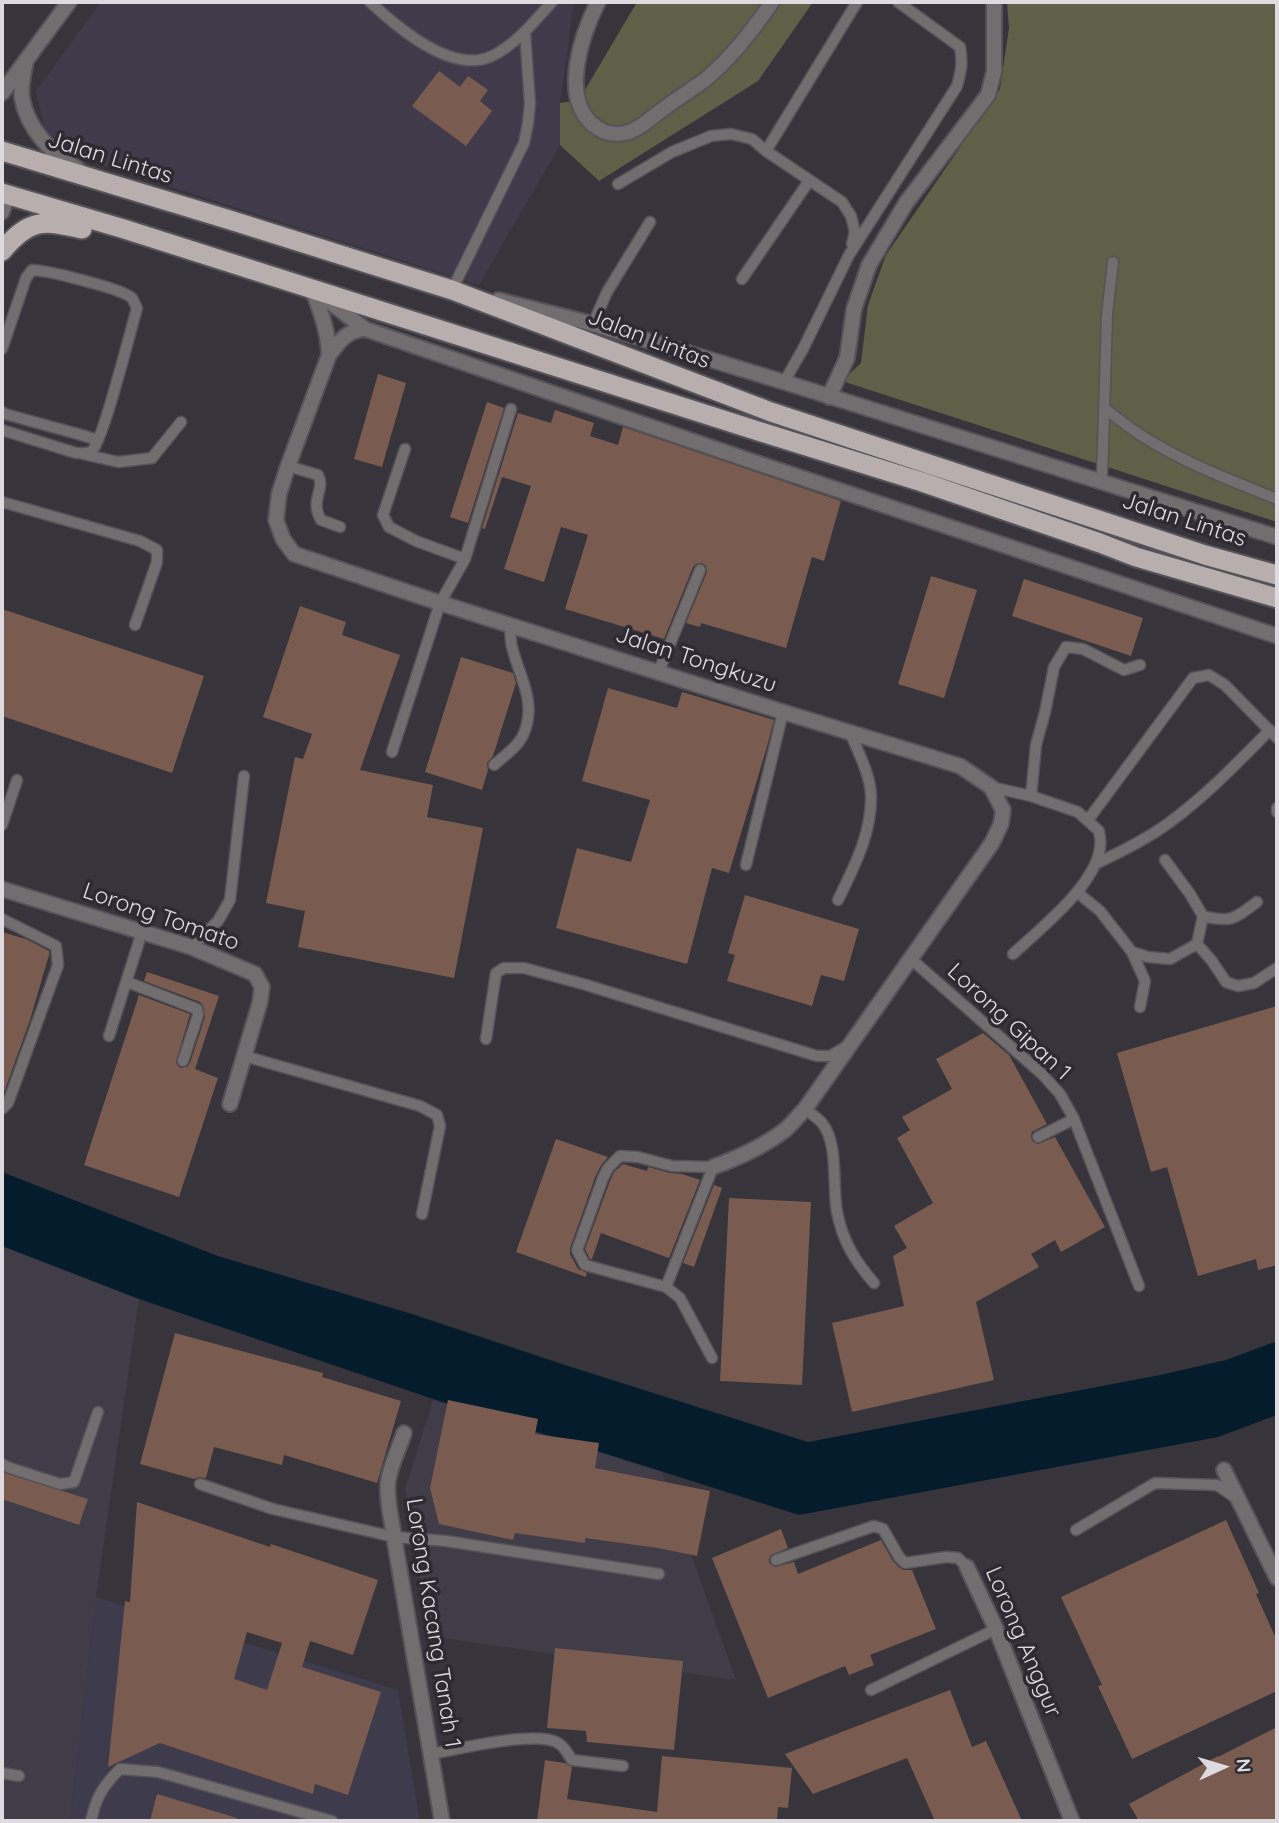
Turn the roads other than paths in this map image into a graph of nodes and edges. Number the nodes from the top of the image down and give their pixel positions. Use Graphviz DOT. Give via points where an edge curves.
graph roads {
  1 [pos="69,2"];
  2 [pos="370,2"];
  3 [pos="552,2"];
  4 [pos="598,2"];
  5 [pos="772,2"];
  6 [pos="857,2"];
  7 [pos="898,2"];
  8 [pos="994,2"];
  9 [pos="524,32"];
  10 [pos="26,60"];
  11 [pos="2,93"];
  12 [pos="2,151"];
  13 [pos="766,151"];
  14 [pos="2,175"];
  15 [pos="101,181"];
  16 [pos="809,181"];
  17 [pos="618,184"];
  18 [pos="4,200"];
  19 [pos="650,222"];
  20 [pos="124,229"];
  21 [pos="2,251"];
  22 [pos="849,255"];
  23 [pos="1113,262"];
  24 [pos="742,279"];
  25 [pos="312,289"];
  26 [pos="452,290"];
  27 [pos="593,324"];
  28 [pos="365,329"];
  29 [pos="2,349"];
  30 [pos="329,355"];
  31 [pos="783,382"];
  32 [pos="829,397"];
  33 [pos="1104,408"];
  34 [pos="510,409"];
  35 [pos="2,412"];
  36 [pos="181,422"];
  37 [pos="2,429"];
  38 [pos="98,440"];
  39 [pos="405,449"];
  40 [pos="76,453"];
  41 [pos="288,466"];
  42 [pos="1100,481"];
  43 [pos="1277,499"];
  44 [pos="2,502"];
  45 [pos="340,527"];
  46 [pos="1277,537"];
  47 [pos="465,559"];
  48 [pos="700,570"];
  49 [pos="1277,575"];
  50 [pos="1277,598"];
  51 [pos="440,603"];
  52 [pos="135,625"];
  53 [pos="510,625"];
  54 [pos="1277,636"];
  55 [pos="1140,665"];
  56 [pos="659,671"];
  57 [pos="783,712"];
  58 [pos="850,732"];
  59 [pos="1273,734"];
  60 [pos="392,752"];
  61 [pos="494,765"];
  62 [pos="244,776"];
  63 [pos="17,780"];
  64 [pos="990,787"];
  65 [pos="1031,796"];
  66 [pos="1087,820"];
  67 [pos="2,825"];
  68 [pos="1165,860"];
  69 [pos="1095,864"];
  70 [pos="746,865"];
  71 [pos="2,889"];
  72 [pos="1078,892"];
  73 [pos="838,900"];
  74 [pos="1257,902"];
  75 [pos="1203,916"];
  76 [pos="2,919"];
  77 [pos="142,932"];
  78 [pos="1197,944"];
  79 [pos="191,947"];
  80 [pos="1132,952"];
  81 [pos="1013,954"];
  82 [pos="911,959"];
  83 [pos="1277,968"];
  84 [pos="127,982"];
  85 [pos="1140,1007"];
  86 [pos="109,1036"];
  87 [pos="486,1039"];
  88 [pos="851,1044"];
  89 [pos="244,1056"];
  90 [pos="183,1061"];
  91 [pos="230,1104"];
  92 [pos="2,1109"];
  93 [pos="805,1109"];
  94 [pos="1073,1119"];
  95 [pos="1038,1137"];
  96 [pos="713,1167"];
  97 [pos="422,1214"];
  98 [pos="874,1283"];
  99 [pos="1139,1286"];
  100 [pos="666,1287"];
  101 [pos="712,1358"];
  102 [pos="98,1412"];
  103 [pos="404,1433"];
  104 [pos="2,1464"];
  105 [pos="1224,1470"];
  106 [pos="200,1484"];
  107 [pos="1240,1501"];
  108 [pos="1076,1530"];
  109 [pos="394,1537"];
  110 [pos="776,1560"];
  111 [pos="967,1567"];
  112 [pos="659,1574"];
  113 [pos="1277,1578"];
  114 [pos="996,1629"];
  115 [pos="871,1690"];
  116 [pos="431,1754"];
  117 [pos="623,1766"];
  118 [pos="2,1773"];
  119 [pos="19,1776"];
  120 [pos="91,1821"];
  121 [pos="332,1821"];
  122 [pos="442,1821"];
  123 [pos="1072,1821"];
  1 -- 10 [label="street"];
  2 -- 9 [label="lane" via="412,37 449,56 481,60"];
  3 -- 9 [label="lane"];
  4 -- 5 [label="street" via="582,43 577,83 584,116 606,134 625,133 643,124 705,79 740,45"];
  6 -- 13 [label="lane"];
  7 -- 22 [label="lane" via="960,47 961,72 957,86"];
  8 -- 32 [label="street" via="994,72 988,95 905,203 869,265 854,309 847,358"];
  9 -- 26 [label="lane" via="530,104 524,144"];
  10 -- 11 [label="street"];
  10 -- 15 [label="street" via="22,96 34,128 65,162"];
  12 -- 15 [label="highway, Jalan Lintas"];
  13 -- 16 [label="lane"];
  13 -- 17 [label="lane" via="752,139 711,136 672,152"];
  14 -- 18 [label="highway"];
  15 -- 26 [label="highway, Jalan Lintas"];
  16 -- 22 [label="lane" via="842,202 851,216 855,232"];
  16 -- 24 [label="lane"];
  18 -- 20 [label="highway, Jalan Lintas"];
  19 -- 27 [label="lane"];
  20 -- 21 [label="highway" via="105,233 41,222 27,227"];
  20 -- 25 [label="highway, Jalan Lintas"];
  22 -- 31 [label="lane"];
  23 -- 33 [label="lane"];
  25 -- 28 [label="street"];
  25 -- 30 [label="street, Jalan Tongkuzu"];
  25 -- 50 [label="highway, Jalan Lintas" via="922,482 1136,557"];
  26 -- 27 [label="street"];
  26 -- 49 [label="highway, Jalan Lintas" via="771,412"];
  27 -- 31 [label="street"];
  28 -- 30 [label="street, Jalan Tongkuzu" via="348,333"];
  28 -- 54 [label="street"];
  29 -- 38 [label="lane" via="32,270 61,274 131,298 137,308"];
  30 -- 41 [label="street, Jalan Tongkuzu"];
  31 -- 32 [label="street"];
  32 -- 42 [label="street"];
  33 -- 42 [label="lane"];
  33 -- 43 [label="lane" via="1138,434 1179,456"];
  34 -- 47 [label="lane"];
  35 -- 38 [label="lane"];
  36 -- 40 [label="lane" via="152,458 118,462"];
  37 -- 40 [label="lane"];
  38 -- 40 [label="lane" via="89,453"];
  39 -- 47 [label="lane" via="383,515 389,527"];
  41 -- 45 [label="lane" via="318,475 316,511 321,520"];
  41 -- 51 [label="street, Jalan Tongkuzu" via="276,520 294,554"];
  42 -- 46 [label="street"];
  44 -- 52 [label="lane" via="140,541 157,550 158,562"];
  47 -- 51 [label="lane"];
  48 -- 56 [label="lane"];
  51 -- 53 [label="street, Jalan Tongkuzu"];
  51 -- 60 [label="lane"];
  53 -- 56 [label="street, Jalan Tongkuzu"];
  53 -- 61 [label="lane" via="529,707 524,733"];
  55 -- 65 [label="lane" via="1124,670 1083,649 1066,648 1054,667 1036,744"];
  56 -- 57 [label="street, Jalan Tongkuzu"];
  57 -- 58 [label="street, Jalan Tongkuzu"];
  57 -- 70 [label="lane"];
  58 -- 64 [label="street, Jalan Tongkuzu" via="960,766"];
  58 -- 73 [label="lane" via="871,793 862,849"];
  59 -- 66 [label="lane" via="1226,685 1209,675 1194,678"];
  59 -- 69 [label="lane" via="1170,822"];
  62 -- 79 [label="lane" via="230,900 218,920"];
  63 -- 67 [label="lane"];
  64 -- 65 [label="lane"];
  64 -- 82 [label="street" via="1003,810 1002,824"];
  65 -- 66 [label="lane" via="1078,812"];
  66 -- 69 [label="lane" via="1099,831 1101,849"];
  68 -- 75 [label="lane"];
  69 -- 72 [label="lane"];
  71 -- 77 [label="street, Lorong Tomato"];
  72 -- 80 [label="lane" via="1100,911"];
  72 -- 81 [label="lane"];
  74 -- 75 [label="lane" via="1224,922"];
  75 -- 78 [label="lane"];
  76 -- 92 [label="lane" via="56,946 58,965"];
  77 -- 79 [label="street, Lorong Tomato"];
  77 -- 84 [label="lane"];
  78 -- 80 [label="lane" via="1170,959"];
  78 -- 83 [label="lane" via="1226,982 1238,986 1254,983"];
  79 -- 89 [label="street, Lorong Tomato" via="255,974 262,987"];
  80 -- 85 [label="lane" via="1145,981"];
  82 -- 88 [label="street"];
  82 -- 94 [label="lane, Lorong Gipan 1" via="1042,1074"];
  84 -- 86 [label="lane"];
  84 -- 90 [label="lane" via="197,1009"];
  87 -- 88 [label="lane" via="496,973 504,968 524,968 817,1056 830,1056"];
  88 -- 93 [label="street"];
  89 -- 91 [label="street, Lorong Tomato"];
  89 -- 97 [label="lane" via="420,1105 436,1115 439,1126"];
  93 -- 96 [label="street" via="762,1144"];
  93 -- 98 [label="lane" via="822,1123 829,1138 846,1243"];
  94 -- 95 [label="lane"];
  94 -- 99 [label="lane, Lorong Gipan 1"];
  96 -- 100 [label="lane"];
  96 -- 100 [label="lane" via="672,1166 620,1156 603,1178 577,1250 585,1265"];
  100 -- 101 [label="lane" via="680,1298"];
  102 -- 104 [label="lane" via="74,1482 60,1484"];
  103 -- 109 [label="street, Lorong Kacang Tanah 1" via="388,1483"];
  105 -- 107 [label="street"];
  106 -- 109 [label="lane" via="273,1509"];
  107 -- 108 [label="lane" via="1217,1485 1155,1483"];
  107 -- 113 [label="street"];
  109 -- 112 [label="lane"];
  109 -- 116 [label="street, Lorong Kacang Tanah 1"];
  110 -- 111 [label="lane, Lorong Anggur" via="874,1526 883,1529 905,1563 946,1557 958,1558"];
  111 -- 114 [label="street, Lorong Anggur"];
  114 -- 115 [label="lane"];
  114 -- 123 [label="street, Lorong Anggur"];
  116 -- 117 [label="lane" via="527,1738 556,1741 572,1760"];
  116 -- 122 [label="street, Lorong Kacang Tanah 1"];
  118 -- 119 [label="lane"];
  120 -- 121 [label="lane" via="95,1801 120,1769 158,1772"];
}
